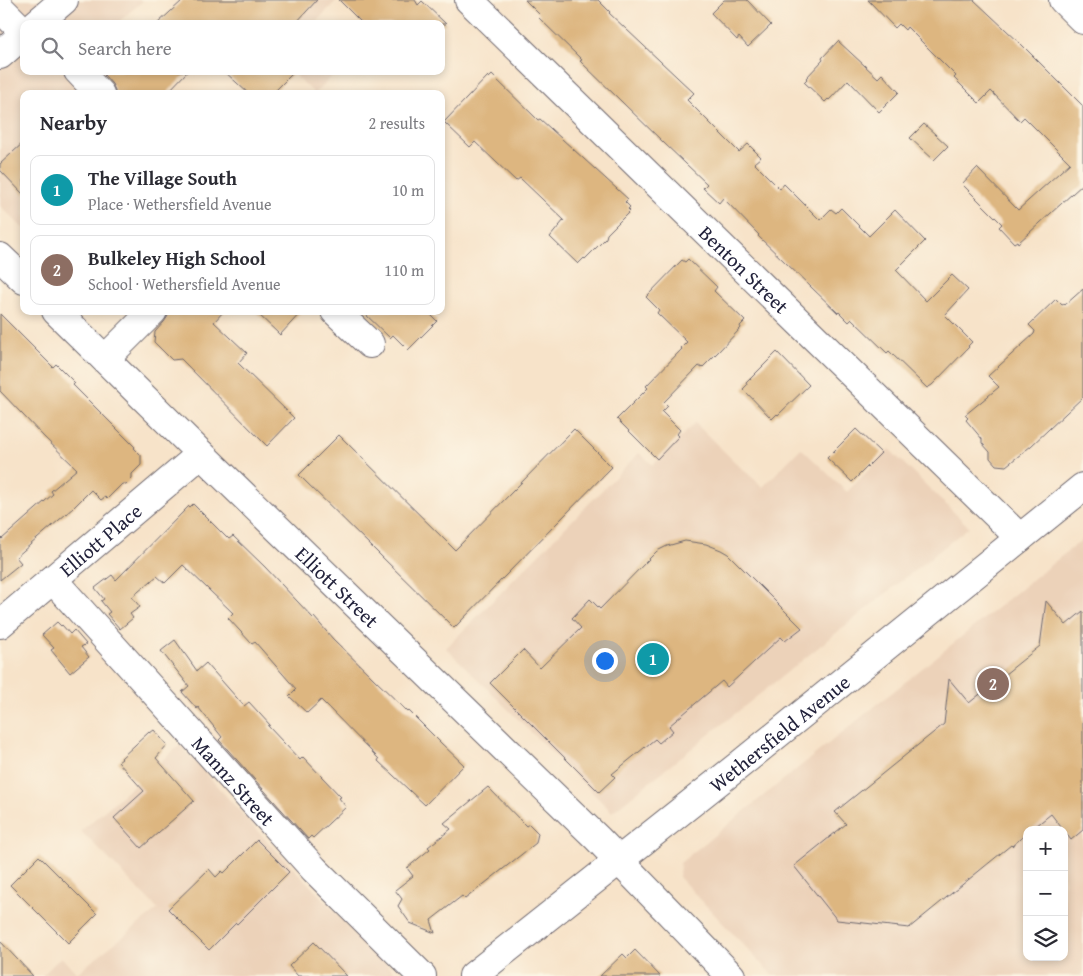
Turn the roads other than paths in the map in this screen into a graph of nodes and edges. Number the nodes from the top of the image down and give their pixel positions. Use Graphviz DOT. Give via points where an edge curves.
graph roads {
  1 [pos="64,0"];
  2 [pos="469,0"];
  3 [pos="1062,0"];
  4 [pos="0,8"];
  5 [pos="41,20"];
  6 [pos="1083,20"];
  7 [pos="20,29"];
  8 [pos="20,37"];
  9 [pos="0,55"];
  10 [pos="82,75"];
  11 [pos="96,90"];
  12 [pos="60,315"];
  13 [pos="149,315"];
  14 [pos="339,315"];
  15 [pos="370,344"];
  16 [pos="105,359"];
  17 [pos="201,454"];
  18 [pos="1083,487"];
  19 [pos="1020,538"];
  20 [pos="53,580"];
  21 [pos="0,624"];
  22 [pos="620,860"];
  23 [pos="422,976"];
  24 [pos="473,976"];
  25 [pos="731,976"];
  1 -- 5 [label="street"];
  2 -- 19 [label="street, Benton Street"];
  3 -- 6 [label="street"];
  4 -- 7 [label="street"];
  8 -- 9 [label="street"];
  10 -- 11 [label="street"];
  12 -- 16 [label="street, Elliott Street"];
  13 -- 16 [label="street"];
  14 -- 15 [label="street"];
  16 -- 17 [label="street, Elliott Street"];
  17 -- 20 [label="street, Elliott Place"];
  17 -- 22 [label="street, Elliott Street"];
  18 -- 19 [label="street, Wethersfield Avenue"];
  19 -- 22 [label="street, Wethersfield Avenue"];
  20 -- 21 [label="street, Elliott Place"];
  20 -- 23 [label="street, Mannz Street" via="314,869"];
  22 -- 24 [label="street, Wethersfield Avenue"];
  22 -- 25 [label="street, Elliott Street"];
}
